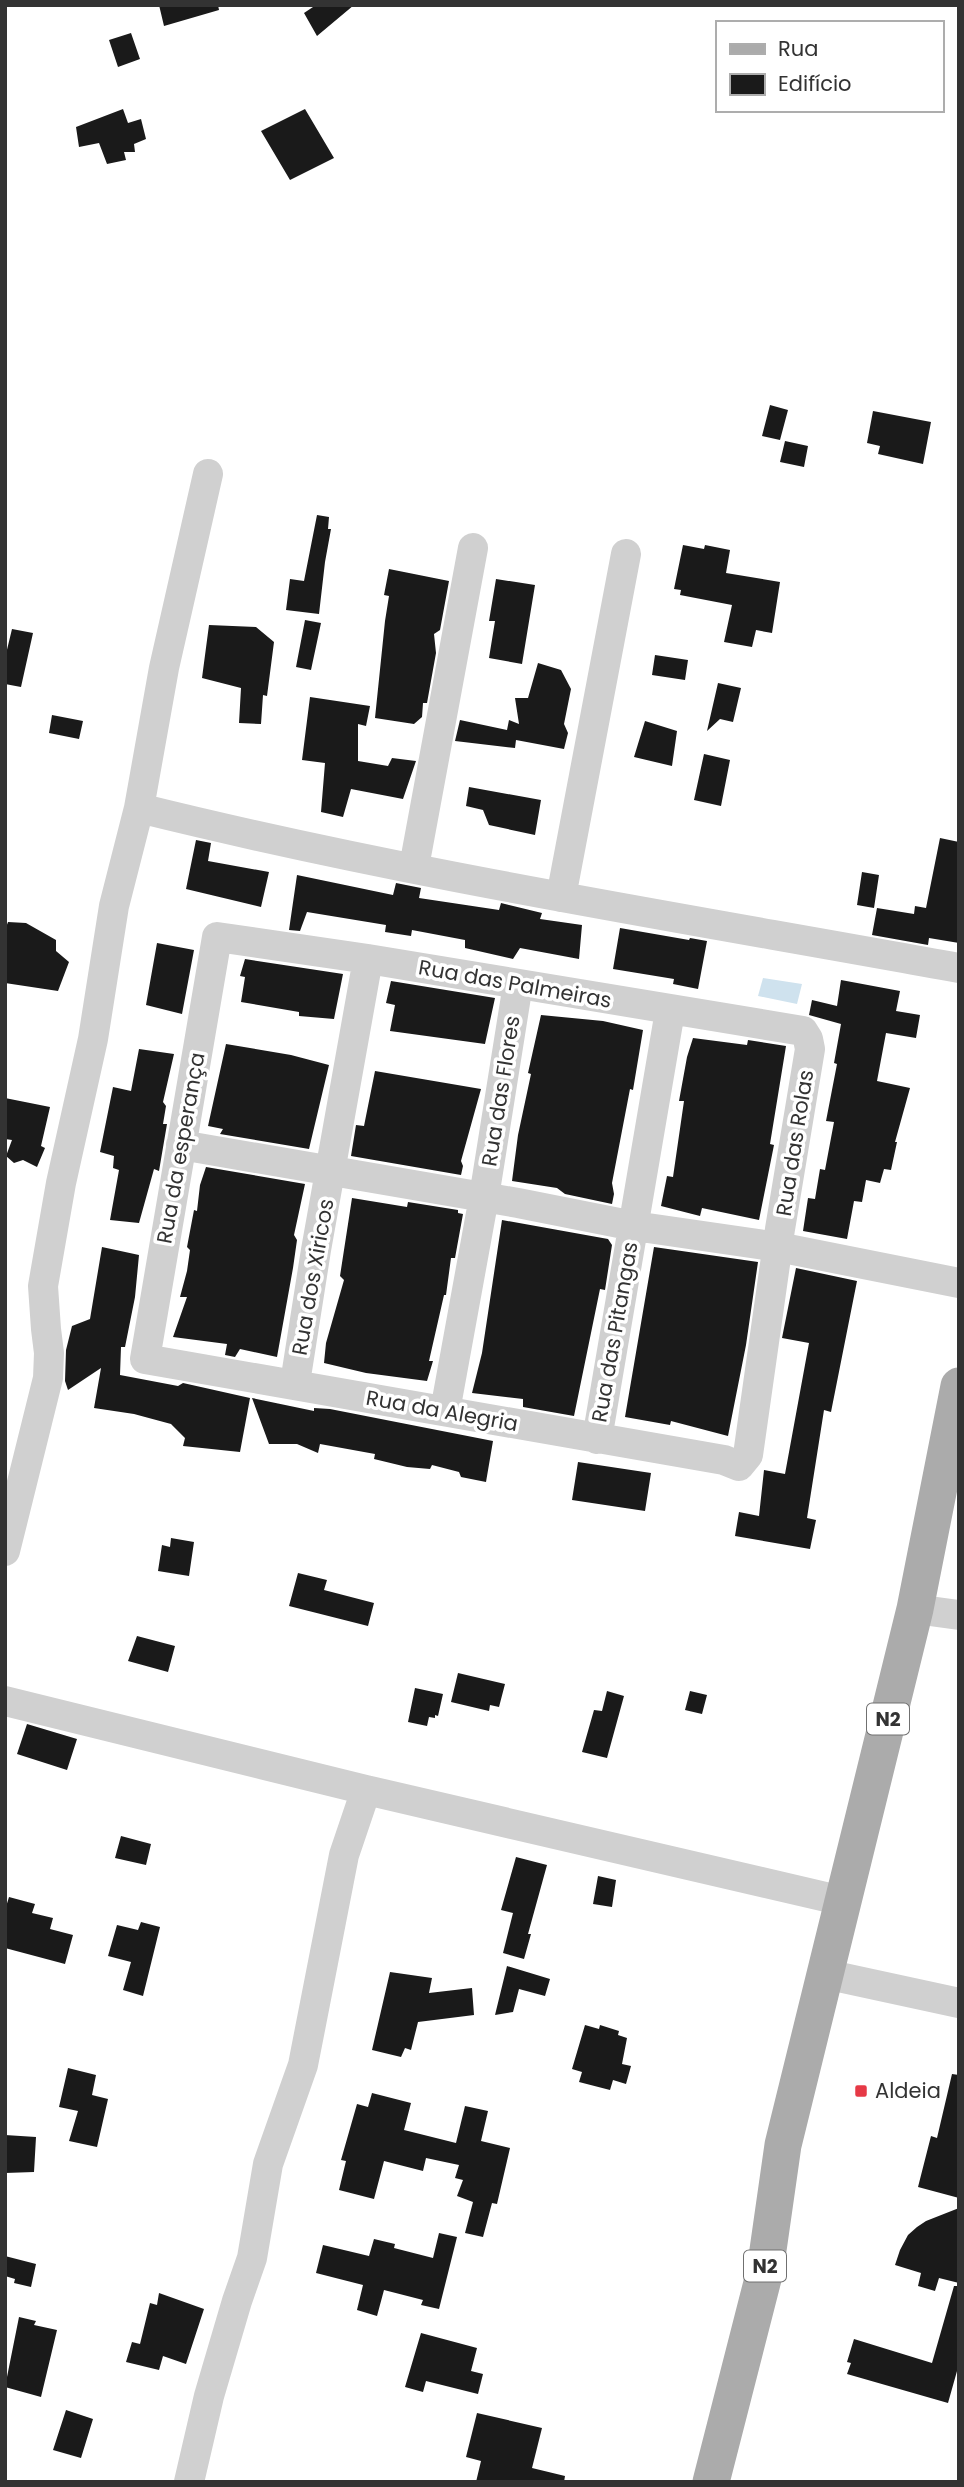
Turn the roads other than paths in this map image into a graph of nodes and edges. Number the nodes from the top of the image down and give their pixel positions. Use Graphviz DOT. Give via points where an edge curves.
graph roads {
  1 [pos="208,474"];
  2 [pos="473,548"];
  3 [pos="626,554"];
  4 [pos="139,808"];
  5 [pos="414,867"];
  6 [pos="561,897"];
  7 [pos="217,937"];
  8 [pos="368,959"];
  9 [pos="959,968"];
  10 [pos="518,984"];
  11 [pos="670,1011"];
  12 [pos="808,1040"];
  13 [pos="181,1145"];
  14 [pos="331,1170"];
  15 [pos="484,1197"];
  16 [pos="634,1226"];
  17 [pos="778,1247"];
  18 [pos="959,1283"];
  19 [pos="145,1359"];
  20 [pos="295,1383"];
  21 [pos="959,1386"];
  22 [pos="446,1411"];
  23 [pos="597,1439"];
  24 [pos="739,1465"];
  25 [pos="5,1551"];
  26 [pos="915,1609"];
  27 [pos="959,1615"];
  28 [pos="5,1701"];
  29 [pos="366,1790"];
  30 [pos="843,1900"];
  31 [pos="825,1974"];
  32 [pos="959,2003"];
  33 [pos="189,2482"];
  34 [pos="711,2482"];
  1 -- 4 [label="street" via="164,668"];
  2 -- 5 [label="street"];
  3 -- 6 [label="street"];
  4 -- 5 [label="street" via="267,840"];
  4 -- 25 [label="street" via="114,905 93,1040 43,1286 48,1378"];
  5 -- 6 [label="street"];
  6 -- 9 [label="street"];
  7 -- 8 [label="street, Rua das Palmeiras"];
  7 -- 13 [label="street, Rua da esperança"];
  8 -- 10 [label="street, Rua das Palmeiras"];
  8 -- 14 [label="street, Rua dos Xiricos"];
  10 -- 11 [label="street, Rua das Palmeiras"];
  10 -- 15 [label="street, Rua das Flores"];
  11 -- 12 [label="street, Rua das Palmeiras" via="803,1031"];
  11 -- 16 [label="street, Rua das Pitangas"];
  12 -- 17 [label="street, Rua das Rolas"];
  13 -- 14 [label="street"];
  13 -- 19 [label="street, Rua da esperança"];
  14 -- 15 [label="street"];
  14 -- 20 [label="street, Rua dos Xiricos"];
  15 -- 16 [label="street"];
  15 -- 22 [label="street, Rua das Flores"];
  16 -- 17 [label="street"];
  16 -- 23 [label="street, Rua das Pitangas"];
  17 -- 18 [label="street"];
  17 -- 24 [label="street, Rua das Rolas" via="748,1455"];
  19 -- 20 [label="street, Rua da Alegria"];
  20 -- 22 [label="street, Rua da Alegria"];
  21 -- 26 [label="main road, N2"];
  22 -- 23 [label="street, Rua da Alegria"];
  23 -- 24 [label="street, Rua da Alegria"];
  26 -- 27 [label="street"];
  26 -- 30 [label="main road, N2"];
  28 -- 29 [label="street"];
  29 -- 30 [label="street"];
  29 -- 33 [label="street" via="344,1855 303,2065 268,2164 252,2258"];
  30 -- 31 [label="main road, N2"];
  31 -- 32 [label="street"];
  31 -- 34 [label="main road, N2" via="783,2145 765,2271"];
}
